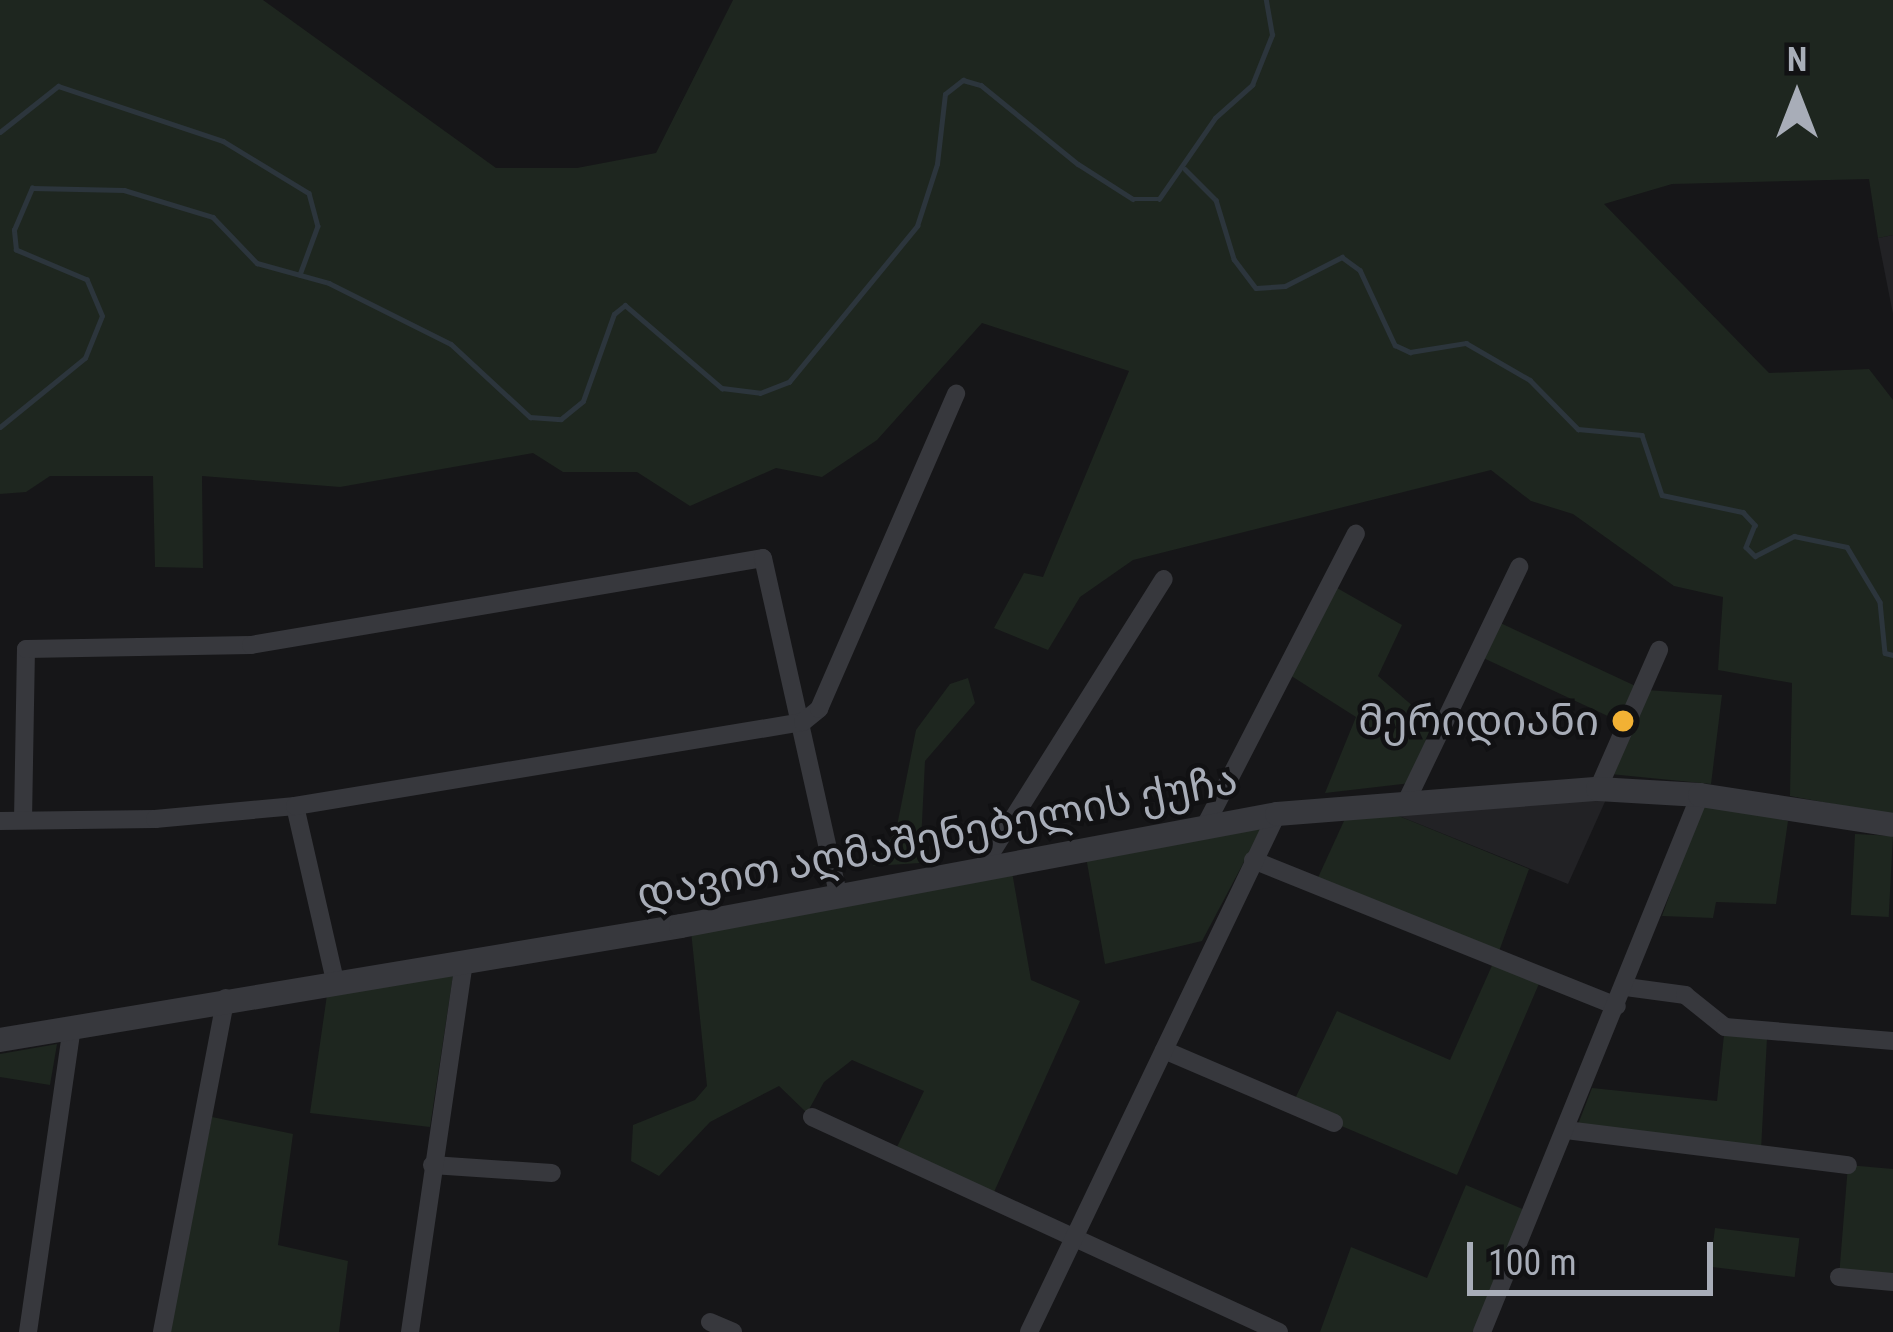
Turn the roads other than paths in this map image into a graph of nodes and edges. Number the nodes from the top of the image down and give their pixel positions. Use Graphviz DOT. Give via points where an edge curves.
graph roads {
  1 [pos="956,394"];
  2 [pos="1356,534"];
  3 [pos="1519,567"];
  4 [pos="1164,579"];
  5 [pos="1659,650"];
  6 [pos="803,722"];
  7 [pos="1598,789"];
  8 [pos="1700,795"];
  9 [pos="1407,800"];
  10 [pos="295,806"];
  11 [pos="1277,814"];
  12 [pos="23,820"];
  13 [pos="0,821"];
  14 [pos="1893,825"];
  15 [pos="1205,826"];
  16 [pos="1253,860"];
  17 [pos="983,866"];
  18 [pos="839,897"];
  19 [pos="464,960"];
  20 [pos="334,980"];
  21 [pos="1626,987"];
  22 [pos="226,998"];
  23 [pos="1617,1006"];
  24 [pos="72,1027"];
  25 [pos="0,1040"];
  26 [pos="1893,1041"];
  27 [pos="1164,1050"];
  28 [pos="812,1117"];
  29 [pos="1334,1123"];
  30 [pos="1566,1130"];
  31 [pos="432,1165"];
  32 [pos="1848,1165"];
  33 [pos="553,1173"];
  34 [pos="1072,1243"];
  35 [pos="1839,1277"];
  36 [pos="1893,1282"];
  37 [pos="710,1322"];
  38 [pos="28,1332"];
  39 [pos="162,1332"];
  40 [pos="410,1332"];
  41 [pos="733,1332"];
  42 [pos="1029,1332"];
  43 [pos="1279,1332"];
  44 [pos="1482,1332"];
  1 -- 6 [label="street" via="819,709"];
  2 -- 15 [label="street"];
  3 -- 9 [label="street"];
  4 -- 17 [label="street"];
  5 -- 7 [label="street"];
  6 -- 10 [label="street"];
  6 -- 12 [label="street" via="763,558 251,645 26,649"];
  6 -- 18 [label="street"];
  7 -- 8 [label="street, დავით აღმაშენებელის ქუჩა"];
  7 -- 9 [label="street, დავით აღმაშენებელის ქუჩა"];
  8 -- 14 [label="street, დავით აღმაშენებელის ქუჩა"];
  8 -- 21 [label="street"];
  9 -- 11 [label="street, დავით აღმაშენებელის ქუჩა"];
  10 -- 12 [label="street"];
  10 -- 20 [label="street"];
  11 -- 15 [label="street, დავით აღმაშენებელის ქუჩა"];
  11 -- 16 [label="street"];
  12 -- 13 [label="street"];
  15 -- 17 [label="street, დავით აღმაშენებელის ქუჩა"];
  16 -- 23 [label="street"];
  16 -- 27 [label="street"];
  17 -- 18 [label="street, დავით აღმაშენებელის ქუჩა"];
  18 -- 19 [label="street, დავით აღმაშენებელის ქუჩა"];
  19 -- 20 [label="street, დავით აღმაშენებელის ქუჩა"];
  19 -- 31 [label="street"];
  20 -- 22 [label="street, დავით აღმაშენებელის ქუჩა"];
  21 -- 23 [label="street"];
  21 -- 26 [label="street" via="1685,994 1725,1027"];
  22 -- 24 [label="street, დავით აღმაშენებელის ქუჩა"];
  22 -- 39 [label="street"];
  23 -- 30 [label="street"];
  24 -- 25 [label="street, დავით აღმაშენებელის ქუჩა"];
  24 -- 38 [label="street"];
  27 -- 29 [label="street"];
  27 -- 34 [label="street"];
  28 -- 34 [label="street"];
  30 -- 32 [label="street"];
  30 -- 44 [label="street"];
  31 -- 33 [label="street"];
  31 -- 40 [label="street"];
  34 -- 42 [label="street"];
  34 -- 43 [label="street"];
  35 -- 36 [label="street"];
  37 -- 41 [label="street"];
}
